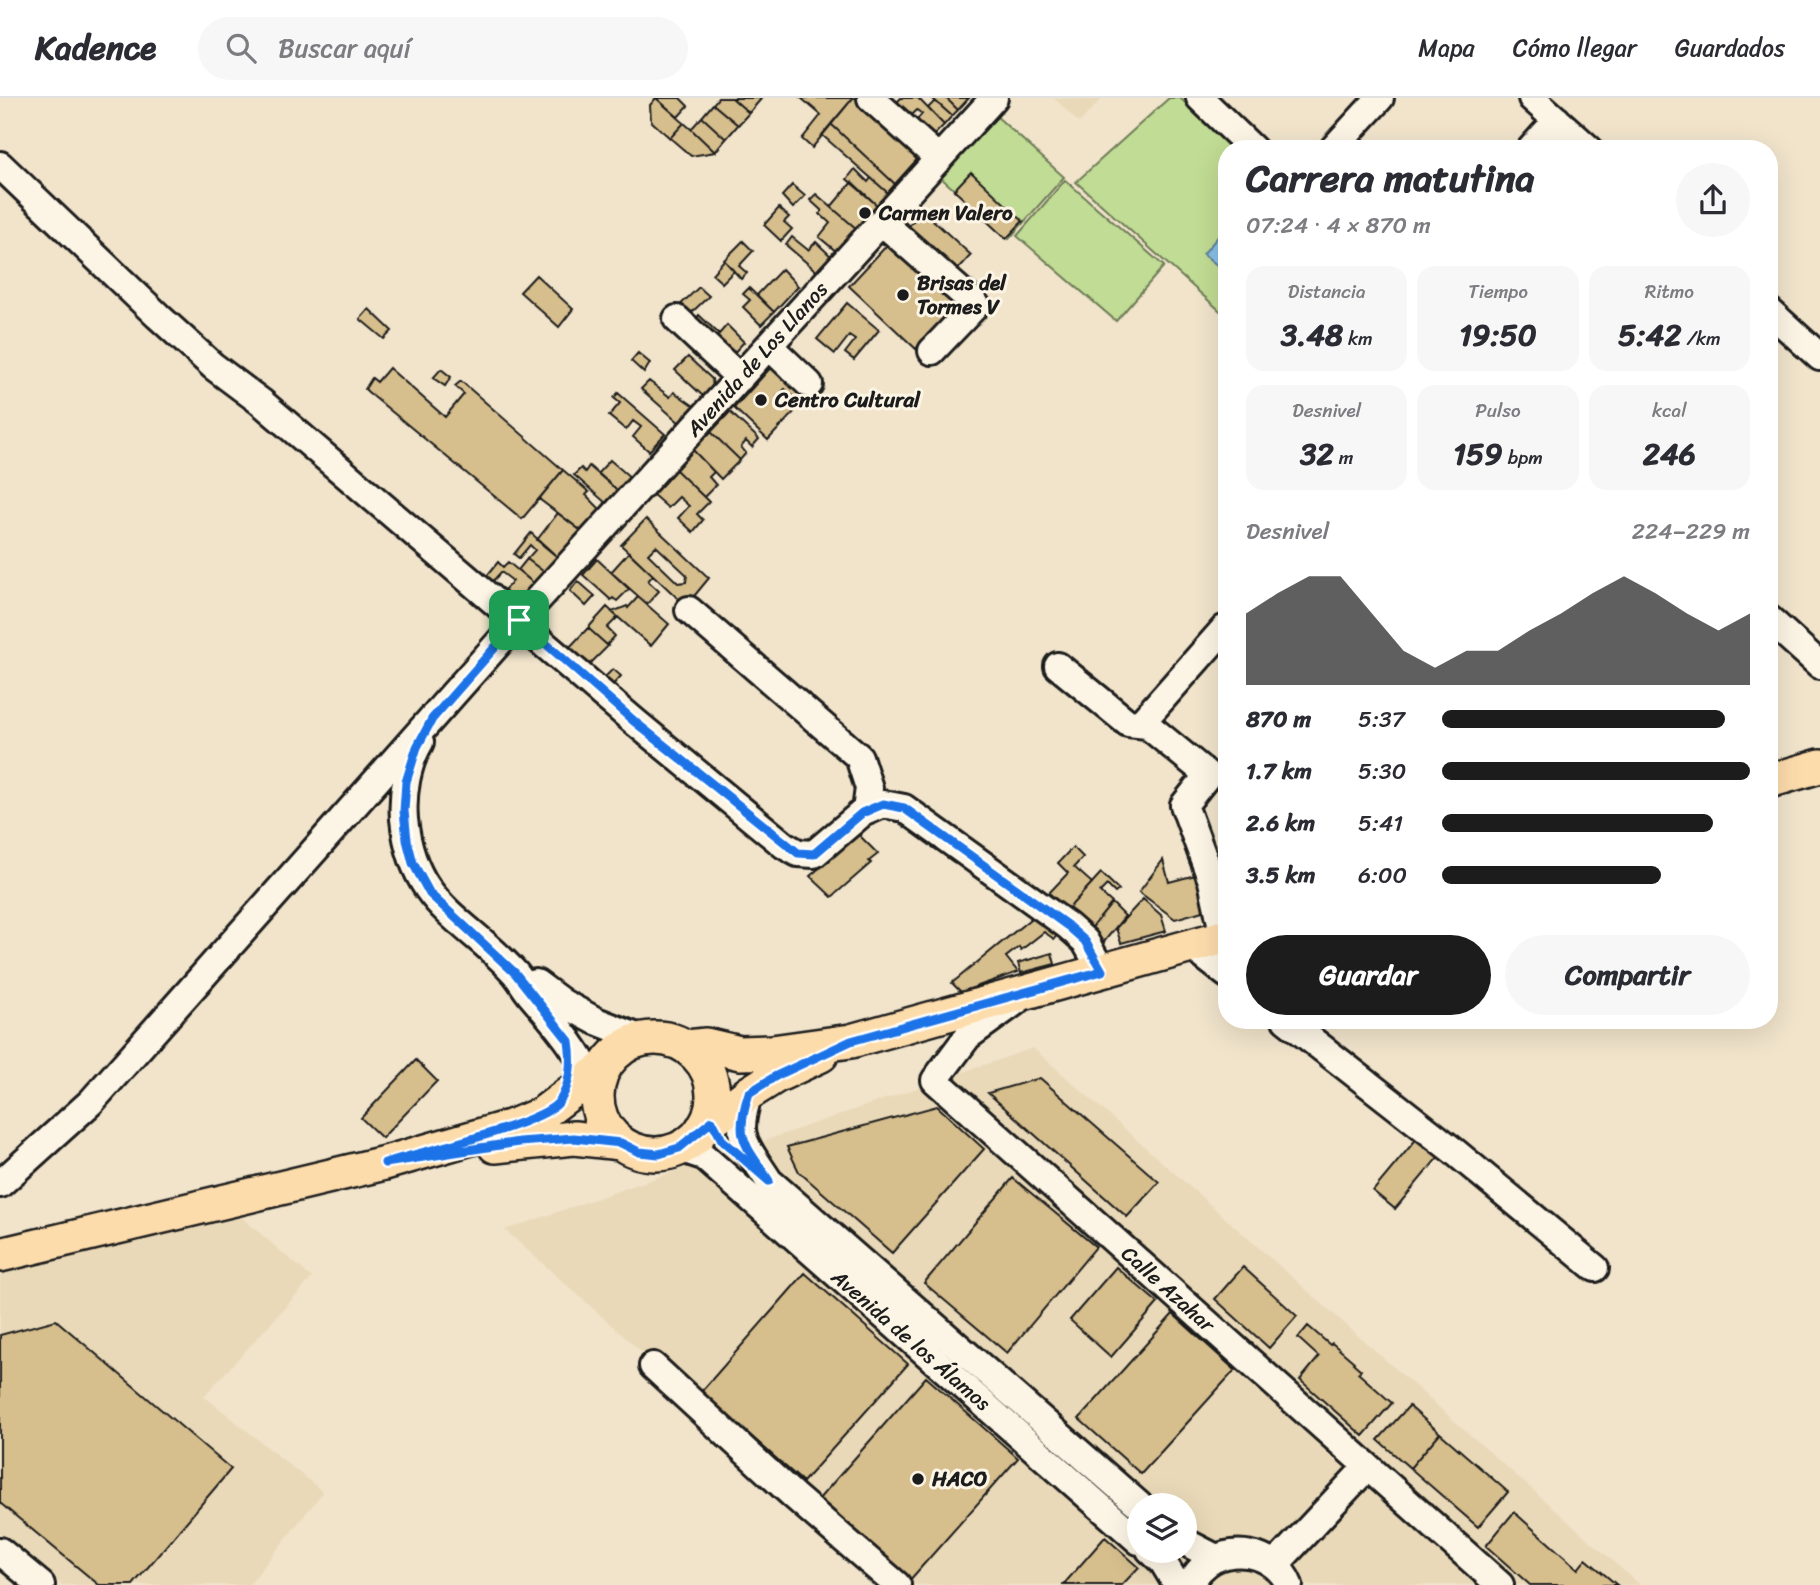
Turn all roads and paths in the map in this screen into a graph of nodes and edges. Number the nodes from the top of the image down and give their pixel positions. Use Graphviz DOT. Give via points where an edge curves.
graph roads {
  1 [pos="871,98"];
  2 [pos="994,98"];
  3 [pos="1200,98"];
  4 [pos="1380,98"];
  5 [pos="1532,98"];
  6 [pos="1557,120"];
  7 [pos="1244,140"];
  8 [pos="1341,140"];
  9 [pos="1539,140"];
  10 [pos="1579,140"];
  11 [pos="939,159"];
  12 [pos="0,165"];
  13 [pos="882,222"];
  14 [pos="1778,319"];
  15 [pos="677,320"];
  16 [pos="769,346"];
  17 [pos="933,351"];
  18 [pos="1820,357"];
  19 [pos="740,377"];
  20 [pos="809,384"];
  21 [pos="689,610"];
  22 [pos="519,620"];
  23 [pos="1778,626"];
  24 [pos="1218,636"];
  25 [pos="1820,665"];
  26 [pos="1058,666"];
  27 [pos="432,719"];
  28 [pos="1140,724"];
  29 [pos="1820,766"];
  30 [pos="1778,778"];
  31 [pos="1217,783"];
  32 [pos="866,811"];
  33 [pos="1218,906"];
  34 [pos="1218,938"];
  35 [pos="1191,946"];
  36 [pos="1218,967"];
  37 [pos="1102,971"];
  38 [pos="515,973"];
  39 [pos="1030,991"];
  40 [pos="1298,1029"];
  41 [pos="642,1039"];
  42 [pos="569,1041"];
  43 [pos="851,1041"];
  44 [pos="687,1047"];
  45 [pos="597,1079"];
  46 [pos="749,1093"];
  47 [pos="558,1103"];
  48 [pos="701,1128"];
  49 [pos="621,1143"];
  50 [pos="385,1163"];
  51 [pos="769,1181"];
  52 [pos="0,1184"];
  53 [pos="0,1255"];
  54 [pos="1595,1268"];
  55 [pos="653,1366"];
  56 [pos="1367,1467"];
  57 [pos="1127,1494"];
  58 [pos="1127,1530"];
  59 [pos="1197,1548"];
  60 [pos="0,1551"];
  61 [pos="1216,1558"];
  62 [pos="1164,1563"];
  63 [pos="1282,1575"];
  64 [pos="41,1585"];
  65 [pos="897,1585"];
  66 [pos="1177,1585"];
  67 [pos="1189,1585"];
  68 [pos="1500,1585"];
  1 -- 11 [label="street"];
  2 -- 11 [label="street, Avenida de Los Llanos"];
  3 -- 7 [label="street"];
  4 -- 8 [label="street"];
  5 -- 6 [label="street"];
  6 -- 9 [label="street"];
  6 -- 10 [label="street"];
  11 -- 13 [label="street, Avenida de Los Llanos"];
  12 -- 22 [label="street" via="213,366"];
  13 -- 16 [label="street, Avenida de Los Llanos"];
  13 -- 17 [label="street" via="976,305"];
  14 -- 18 [label="street"];
  15 -- 19 [label="street"];
  16 -- 19 [label="street, Avenida de Los Llanos"];
  16 -- 20 [label="street"];
  19 -- 22 [label="street, Avenida de Los Llanos"];
  21 -- 32 [label="street" via="859,757 869,788"];
  22 -- 27 [label="street, Avenida de Los Llanos"];
  22 -- 32 [label="street" via="635,722 798,853 814,854"];
  23 -- 25 [label="street"];
  24 -- 28 [label="street"];
  26 -- 28 [label="street" via="1128,723"];
  27 -- 38 [label="street" via="406,782 404,811 413,863 430,894"];
  27 -- 52 [label="street" via="91,1102"];
  28 -- 31 [label="street"];
  29 -- 30 [label="main road"];
  31 -- 33 [label="street" via="1184,805"];
  32 -- 37 [label="street" via="883,804 904,808 1068,926 1085,941"];
  34 -- 35 [label="main road"];
  35 -- 36 [label="street"];
  35 -- 37 [label="main road"];
  37 -- 39 [label="main road"];
  38 -- 41 [label="street" via="596,1021"];
  38 -- 42 [label="street"];
  39 -- 43 [label="main road"];
  39 -- 56 [label="street, Calle Azahar" via="968,1036 934,1080"];
  40 -- 54 [label="street"];
  41 -- 44 [label="main road" via="658,1038"];
  41 -- 45 [label="main road" via="613,1055"];
  42 -- 45 [label="street"];
  42 -- 47 [label="street" via="570,1069"];
  43 -- 44 [label="main road" via="772,1052"];
  43 -- 46 [label="main road"];
  44 -- 48 [label="main road" via="703,1064 712,1085 713,1100"];
  45 -- 47 [label="main road"];
  45 -- 49 [label="main road" via="598,1111"];
  46 -- 48 [label="main road"];
  46 -- 51 [label="street, Avenida de los Álamos" via="741,1135"];
  47 -- 50 [label="main road" via="513,1126"];
  48 -- 49 [label="main road" via="659,1154 639,1152"];
  48 -- 51 [label="street, Avenida de los Álamos"];
  48 -- 58 [label="street, Avenida de los Álamos" via="703,1156"];
  49 -- 50 [label="main road" via="574,1138 519,1142"];
  50 -- 53 [label="main road"];
  51 -- 57 [label="street, Avenida de los Álamos"];
  55 -- 65 [label="street"];
  56 -- 63 [label="street"];
  56 -- 68 [label="street, Calle Azahar"];
  59 -- 61 [label="street"];
  60 -- 64 [label="street"];
  61 -- 63 [label="street" via="1254,1554"];
  61 -- 67 [label="street" via="1203,1566"];
  62 -- 66 [label="street"];
}
